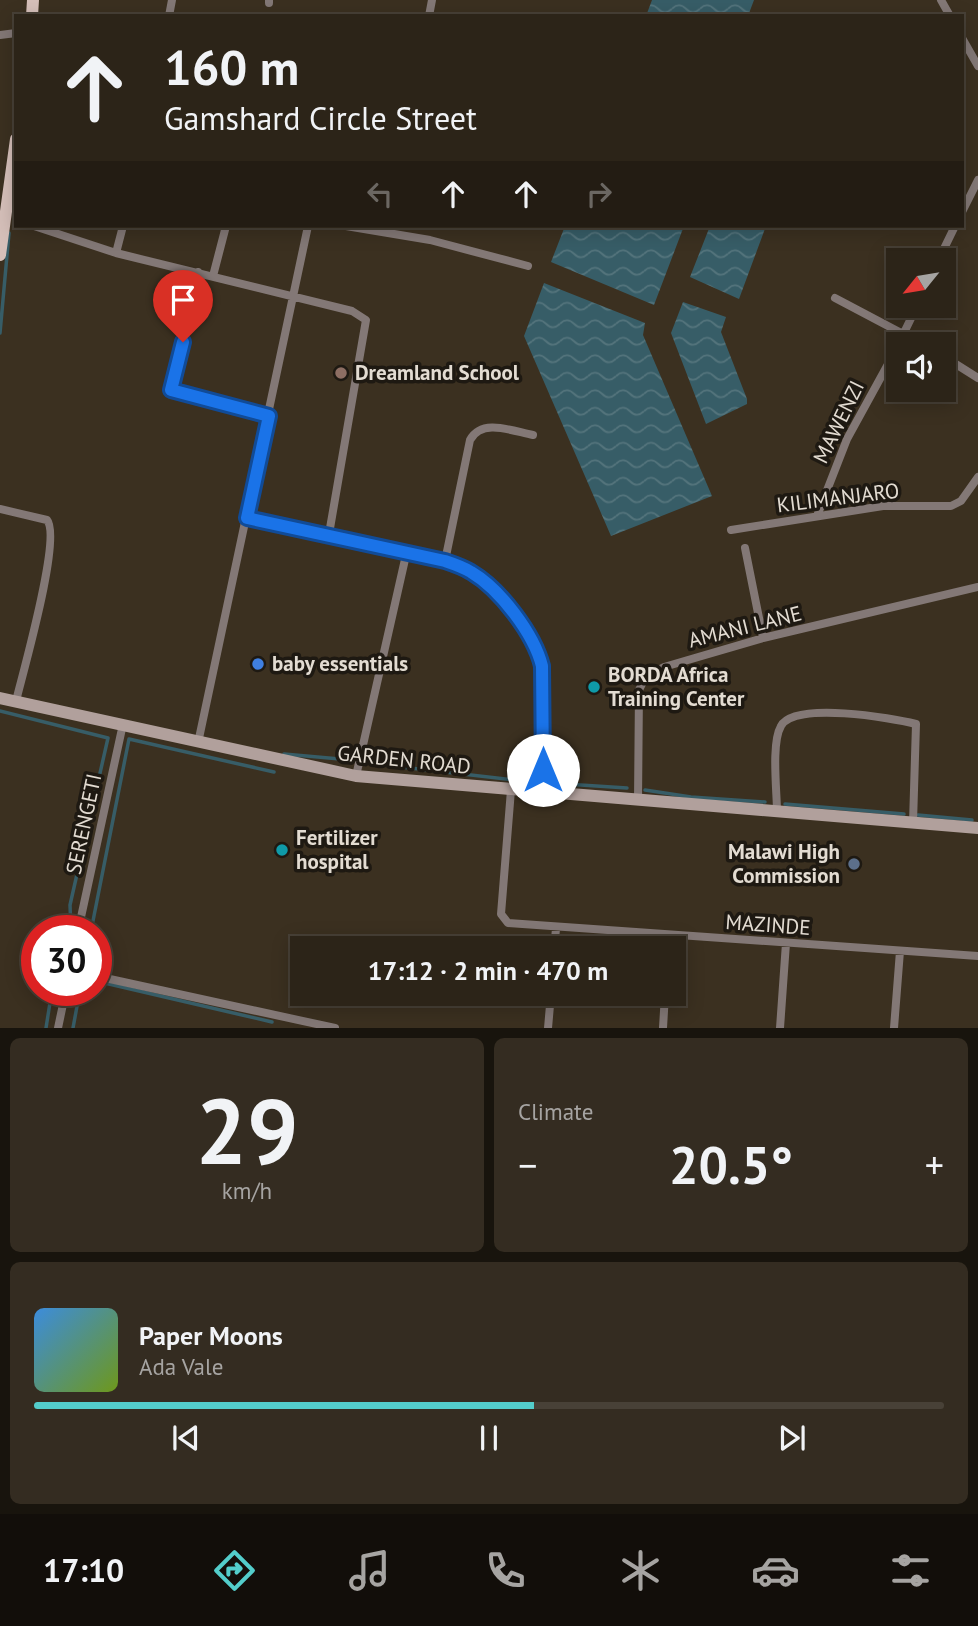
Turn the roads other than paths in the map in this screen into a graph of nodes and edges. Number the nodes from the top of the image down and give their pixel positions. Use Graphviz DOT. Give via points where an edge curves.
graph roads {
  1 [pos="964,42"];
  2 [pos="978,66"];
  3 [pos="14,165"];
  4 [pos="978,180"];
  5 [pos="964,208"];
  6 [pos="10,218"];
  7 [pos="40,228"];
  8 [pos="122,228"];
  9 [pos="226,228"];
  10 [pos="308,228"];
  11 [pos="358,228"];
  12 [pos="954,228"];
  13 [pos="944,248"];
  14 [pos="116,253"];
  15 [pos="0,254"];
  16 [pos="528,266"];
  17 [pos="198,272"];
  18 [pos="214,276"];
  19 [pos="835,298"];
  20 [pos="295,299"];
  21 [pos="911,318"];
  22 [pos="905,332"];
  23 [pos="956,364"];
  24 [pos="886,367"];
  25 [pos="978,378"];
  26 [pos="269,416"];
  27 [pos="533,435"];
  28 [pos="978,477"];
  29 [pos="0,509"];
  30 [pos="817,516"];
  31 [pos="247,518"];
  32 [pos="731,530"];
  33 [pos="330,534"];
  34 [pos="745,548"];
  35 [pos="407,555"];
  36 [pos="445,561"];
  37 [pos="978,587"];
  38 [pos="763,638"];
  39 [pos="0,698"];
  40 [pos="16,701"];
  41 [pos="123,724"];
  42 [pos="198,743"];
  43 [pos="356,776"];
  44 [pos="511,790"];
  45 [pos="544,793"];
  46 [pos="638,801"];
  47 [pos="777,812"];
  48 [pos="913,823"];
  49 [pos="978,827"];
  50 [pos="81,915"];
  51 [pos="556,929"];
  52 [pos="555,936"];
  53 [pos="670,936"];
  54 [pos="686,937"];
  55 [pos="786,943"];
  56 [pos="900,951"];
  57 [pos="978,956"];
  58 [pos="112,979"];
  59 [pos="63,1006"];
  60 [pos="550,1006"];
  61 [pos="665,1006"];
  62 [pos="284,1017"];
  63 [pos="58,1027"];
  64 [pos="281,1027"];
  65 [pos="335,1027"];
  66 [pos="548,1027"];
  67 [pos="663,1027"];
  68 [pos="780,1027"];
  69 [pos="894,1027"];
  1 -- 2 [label="street"];
  3 -- 6 [label="main road"];
  4 -- 5 [label="street"];
  6 -- 15 [label="main road"];
  7 -- 14 [label="street"];
  8 -- 14 [label="street"];
  9 -- 18 [label="street"];
  10 -- 20 [label="street"];
  11 -- 16 [label="street" via="430,240"];
  12 -- 13 [label="street"];
  14 -- 17 [label="street"];
  17 -- 18 [label="street"];
  17 -- 26 [label="street" via="171,390"];
  18 -- 20 [label="street"];
  19 -- 22 [label="street"];
  20 -- 26 [label="street"];
  20 -- 33 [label="street" via="352,311 366,320"];
  21 -- 22 [label="street, MAWENZI"];
  23 -- 25 [label="street"];
  24 -- 30 [label="street, MAWENZI" via="847,439"];
  26 -- 31 [label="street"];
  27 -- 36 [label="street" via="487,426 475,431"];
  28 -- 30 [label="street, KILIMANJARO" via="961,501 951,506 883,506"];
  29 -- 40 [label="street" via="47,520 53,530 50,561"];
  30 -- 32 [label="street, KILIMANJARO"];
  31 -- 33 [label="street"];
  31 -- 42 [label="street"];
  33 -- 35 [label="street"];
  34 -- 38 [label="street"];
  35 -- 36 [label="street"];
  35 -- 43 [label="street"];
  36 -- 45 [label="street" via="490,587 539,654 544,682"];
  37 -- 38 [label="street, AMANI LANE"];
  38 -- 46 [label="street, AMANI LANE" via="646,676 639,690"];
  39 -- 40 [label="street, GARDEN ROAD"];
  40 -- 41 [label="street, GARDEN ROAD"];
  41 -- 42 [label="street, GARDEN ROAD"];
  41 -- 50 [label="street, SERENGETI"];
  42 -- 43 [label="street, GARDEN ROAD"];
  43 -- 44 [label="street, GARDEN ROAD"];
  44 -- 45 [label="street, GARDEN ROAD"];
  44 -- 51 [label="street, MAZINDE" via="502,917 508,923"];
  45 -- 46 [label="street, GARDEN ROAD"];
  46 -- 47 [label="street, GARDEN ROAD"];
  47 -- 48 [label="street, GARDEN ROAD"];
  47 -- 48 [label="street" via="777,735 784,722 797,714 865,716 916,724"];
  48 -- 49 [label="street, GARDEN ROAD"];
  51 -- 52 [label="street"];
  51 -- 53 [label="street, MAZINDE"];
  54 -- 55 [label="street, MAZINDE"];
  55 -- 56 [label="street, MAZINDE"];
  55 -- 68 [label="street"];
  56 -- 57 [label="street, MAZINDE"];
  56 -- 69 [label="street"];
  58 -- 62 [label="street"];
  59 -- 63 [label="street"];
  60 -- 66 [label="street"];
  61 -- 67 [label="street"];
  62 -- 64 [label="street"];
  62 -- 65 [label="street"];
}
